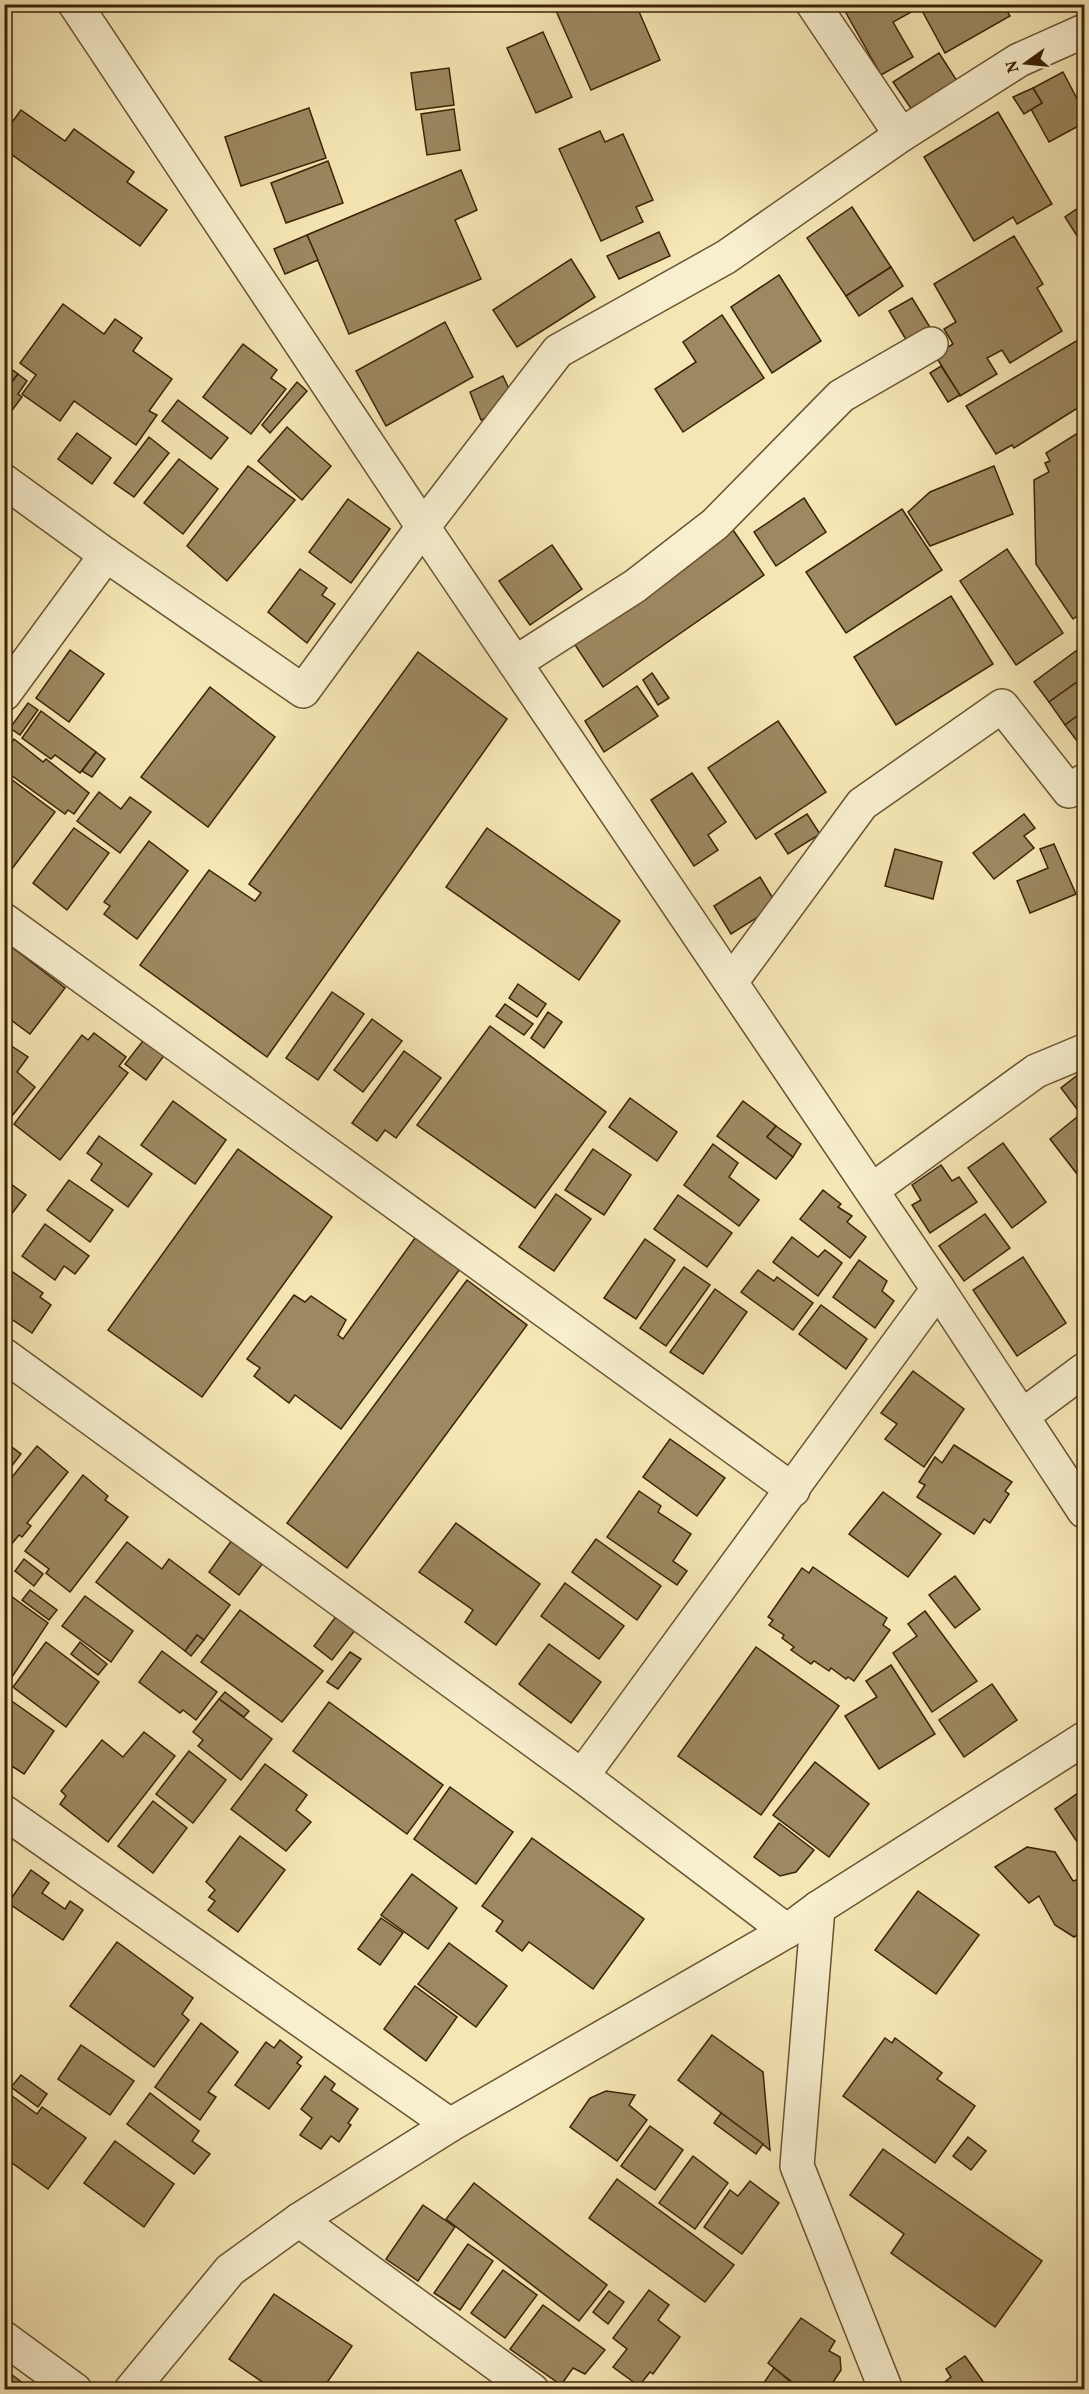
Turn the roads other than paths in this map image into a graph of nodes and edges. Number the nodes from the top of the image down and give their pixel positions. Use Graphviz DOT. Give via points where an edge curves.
graph roads {
  1 [pos="75,4"];
  2 [pos="813,4"];
  3 [pos="1084,31"];
  4 [pos="901,135"];
  5 [pos="931,344"];
  6 [pos="4,481"];
  7 [pos="423,527"];
  8 [pos="106,555"];
  9 [pos="515,663"];
  10 [pos="4,694"];
  11 [pos="1084,781"];
  12 [pos="4,921"];
  13 [pos="731,981"];
  14 [pos="1084,1051"];
  15 [pos="872,1190"];
  16 [pos="938,1289"];
  17 [pos="4,1355"];
  18 [pos="1084,1370"];
  19 [pos="1022,1416"];
  20 [pos="793,1490"];
  21 [pos="1084,1511"];
  22 [pos="1084,1739"];
  23 [pos="582,1776"];
  24 [pos="4,1812"];
  25 [pos="818,1908"];
  26 [pos="787,1932"];
  27 [pos="450,2125"];
  28 [pos="299,2220"];
  29 [pos="4,2338"];
  30 [pos="75,2390"];
  31 [pos="131,2390"];
  32 [pos="532,2390"];
  33 [pos="886,2390"];
  1 -- 7 [label="street"];
  2 -- 4 [label="street"];
  3 -- 4 [label="street" via="1019,60"];
  4 -- 7 [label="street" via="726,257 558,351"];
  5 -- 9 [label="street" via="841,396 715,524 635,586"];
  6 -- 8 [label="street"];
  7 -- 8 [label="street" via="303,691"];
  7 -- 9 [label="street"];
  8 -- 10 [label="street"];
  9 -- 13 [label="street"];
  11 -- 13 [label="street" via="1070,791 1002,706 862,804"];
  12 -- 20 [label="street"];
  13 -- 15 [label="street"];
  14 -- 15 [label="street" via="1036,1071"];
  15 -- 16 [label="street"];
  16 -- 19 [label="street"];
  16 -- 20 [label="street"];
  17 -- 23 [label="street"];
  18 -- 19 [label="street"];
  19 -- 21 [label="street"];
  20 -- 23 [label="street"];
  22 -- 25 [label="street"];
  23 -- 26 [label="street"];
  24 -- 27 [label="street"];
  25 -- 26 [label="street"];
  25 -- 33 [label="street" via="797,2166"];
  26 -- 27 [label="street"];
  27 -- 28 [label="street"];
  28 -- 31 [label="street" via="230,2270"];
  28 -- 32 [label="street"];
  29 -- 30 [label="street"];
}
